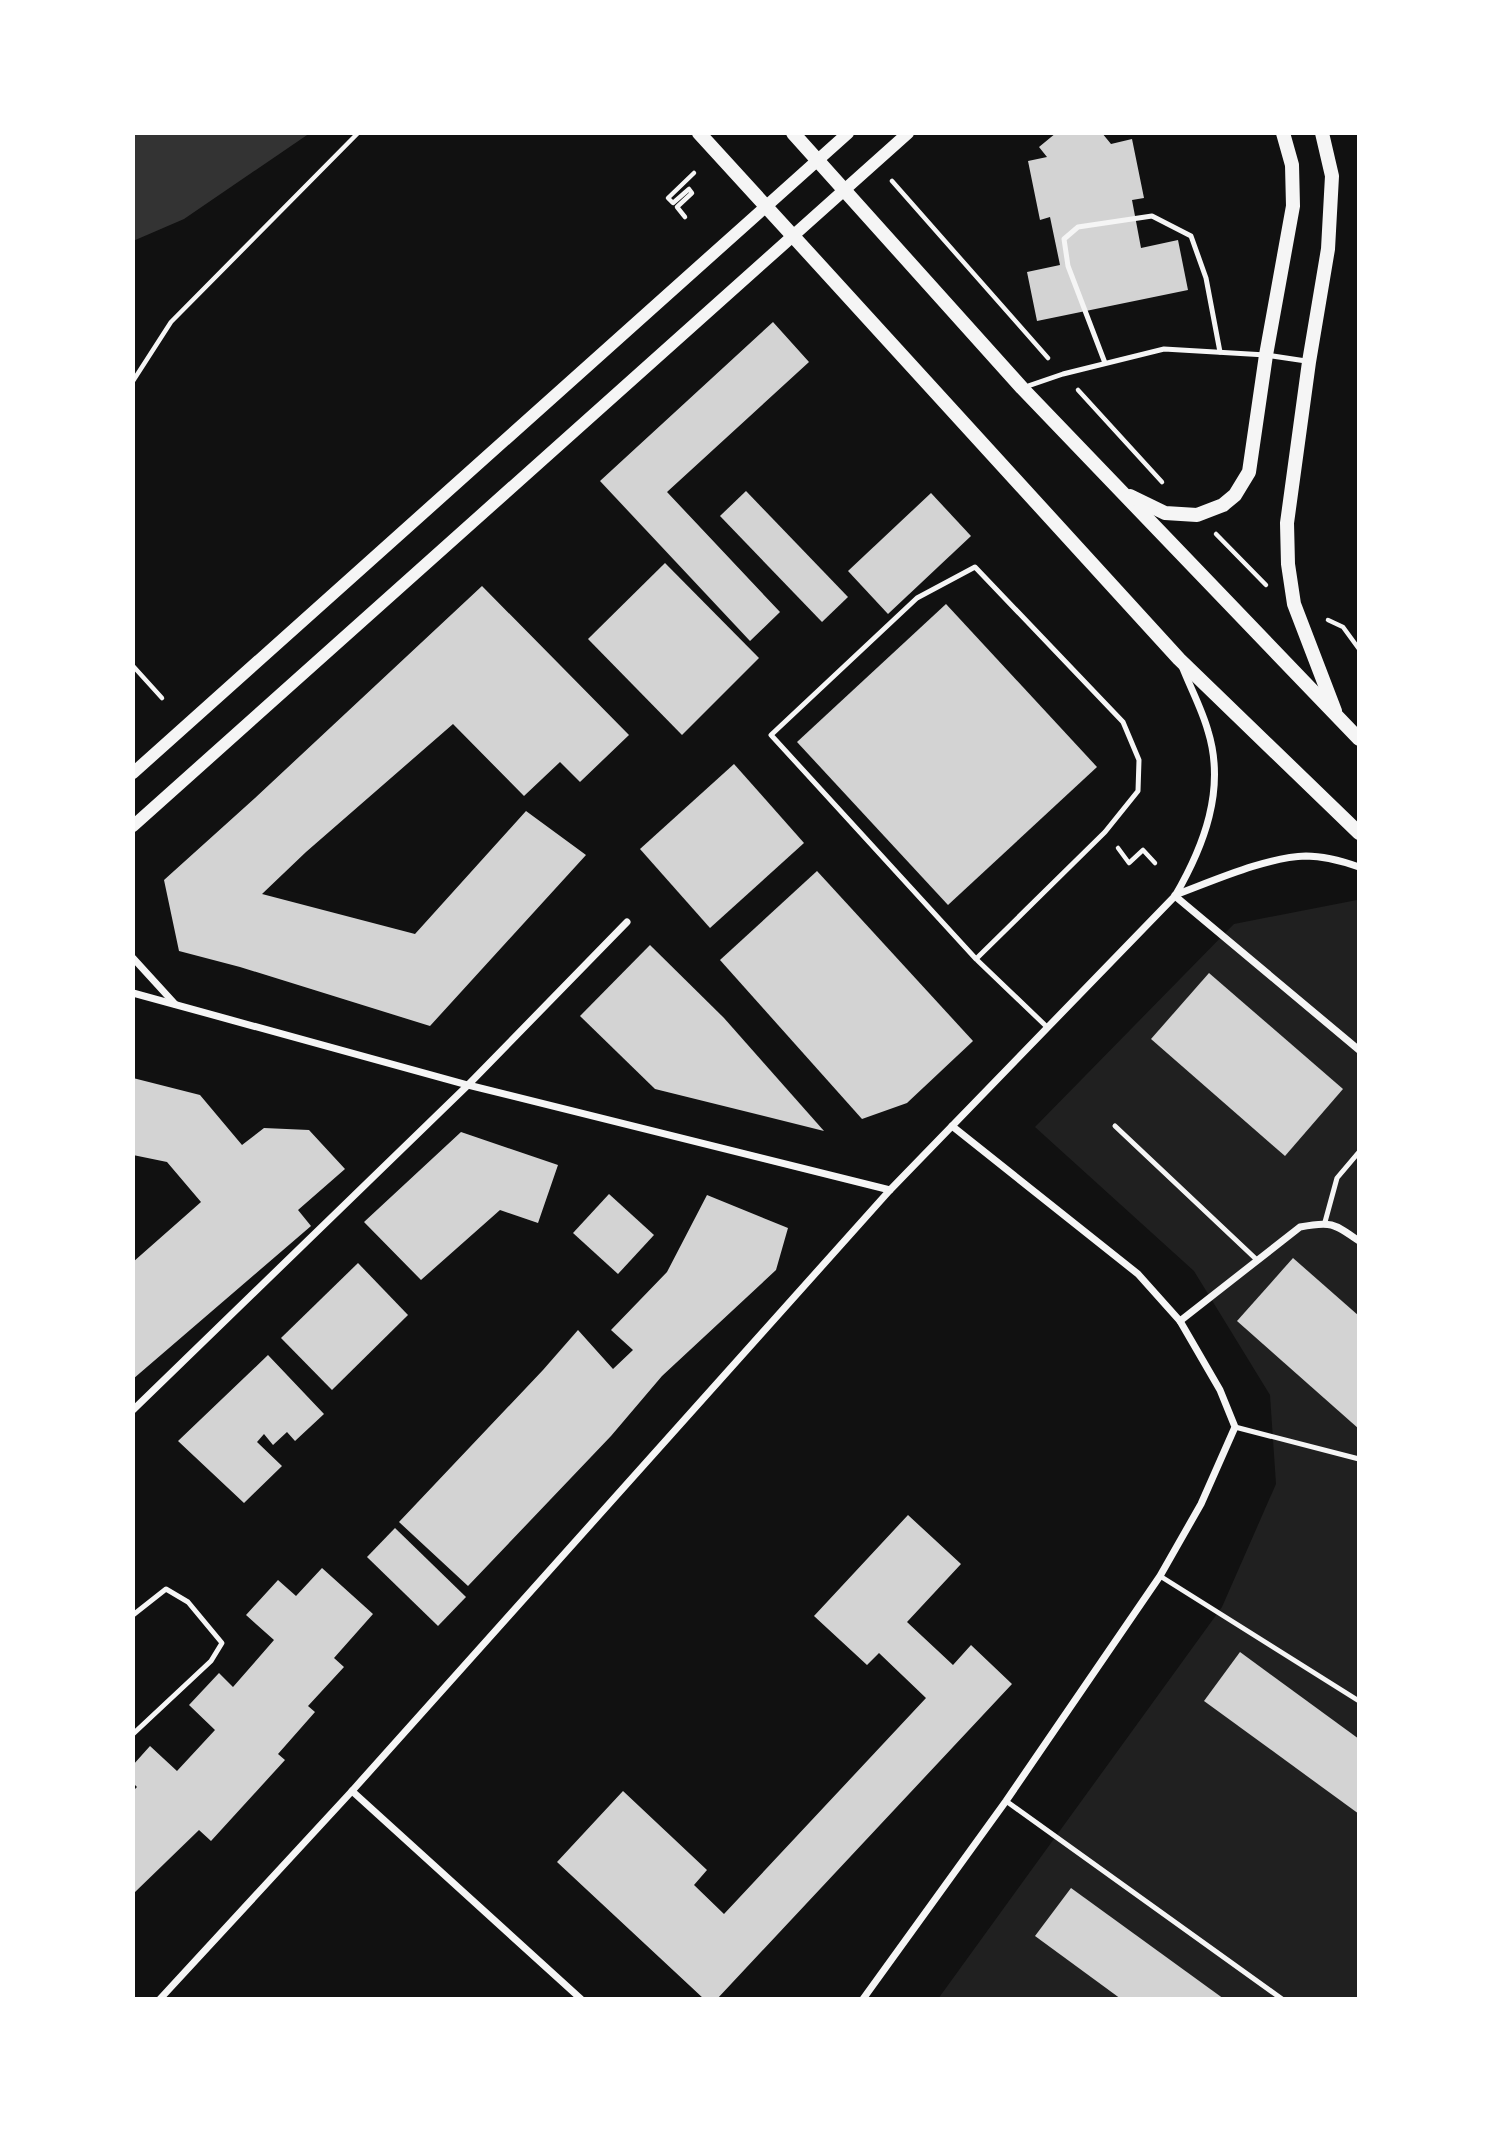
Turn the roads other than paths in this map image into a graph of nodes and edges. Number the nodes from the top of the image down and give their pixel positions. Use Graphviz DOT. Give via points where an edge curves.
graph roads {
  1 [pos="699,133"];
  2 [pos="793,133"];
  3 [pos="848,133"];
  4 [pos="908,133"];
  5 [pos="1283,133"];
  6 [pos="1322,133"];
  7 [pos="1220,352"];
  8 [pos="1266,355"];
  9 [pos="1309,362"];
  10 [pos="1105,363"];
  11 [pos="1023,388"];
  12 [pos="1118,490"];
  13 [pos="1179,659"];
  14 [pos="1338,719"];
  15 [pos="1359,739"];
  16 [pos="133,773"];
  17 [pos="133,826"];
  18 [pos="1359,833"];
  19 [pos="1359,867"];
  20 [pos="1175,895"];
  21 [pos="627,922"];
  22 [pos="133,958"];
  23 [pos="976,959"];
  24 [pos="133,993"];
  25 [pos="175,1004"];
  26 [pos="1047,1027"];
  27 [pos="1359,1050"];
  28 [pos="468,1085"];
  29 [pos="953,1126"];
  30 [pos="1115,1126"];
  31 [pos="1359,1152"];
  32 [pos="890,1190"];
  33 [pos="1325,1222"];
  34 [pos="1359,1241"];
  35 [pos="1257,1260"];
  36 [pos="1180,1321"];
  37 [pos="133,1410"];
  38 [pos="1235,1427"];
  39 [pos="1359,1459"];
  40 [pos="1160,1576"];
  41 [pos="133,1615"];
  42 [pos="1359,1701"];
  43 [pos="133,1734"];
  44 [pos="352,1791"];
  45 [pos="1006,1801"];
  46 [pos="160,1999"];
  47 [pos="582,1999"];
  48 [pos="863,1999"];
  49 [pos="1282,1999"];
  1 -- 13 [label="main road"];
  2 -- 11 [label="main road"];
  3 -- 16 [label="street"];
  4 -- 17 [label="street"];
  5 -- 8 [label="main road" via="1292,165 1293,206"];
  6 -- 9 [label="main road" via="1332,176 1328,249"];
  7 -- 8 [label="lane"];
  7 -- 10 [label="lane" via="1164,349"];
  7 -- 10 [label="lane" via="1206,278 1191,236 1152,216 1078,227 1064,239 1068,266"];
  8 -- 9 [label="lane"];
  8 -- 12 [label="main road" via="1249,472 1235,495 1197,515 1165,513"];
  9 -- 14 [label="main road" via="1287,523 1288,564 1294,604"];
  10 -- 11 [label="lane"];
  11 -- 12 [label="main road"];
  12 -- 14 [label="main road"];
  13 -- 18 [label="main road"];
  13 -- 20 [label="street" via="1209,731 1213,801 1193,864"];
  14 -- 15 [label="main road"];
  19 -- 20 [label="street" via="1305,856 1235,873"];
  20 -- 26 [label="street"];
  20 -- 27 [label="street"];
  21 -- 28 [label="street"];
  22 -- 25 [label="street"];
  23 -- 23 [label="lane" via="1105,832 1138,791 1139,760 1124,722 975,567 917,598 771,735"];
  23 -- 26 [label="lane"];
  24 -- 25 [label="street"];
  25 -- 28 [label="street"];
  26 -- 29 [label="street"];
  28 -- 32 [label="street"];
  28 -- 37 [label="street"];
  29 -- 32 [label="street"];
  29 -- 36 [label="street" via="1138,1274"];
  30 -- 35 [label="lane"];
  31 -- 33 [label="lane" via="1337,1178"];
  32 -- 44 [label="street"];
  33 -- 34 [label="street"];
  33 -- 35 [label="street" via="1300,1227"];
  35 -- 36 [label="street"];
  36 -- 38 [label="street" via="1220,1390"];
  38 -- 39 [label="lane"];
  38 -- 40 [label="street" via="1201,1504"];
  40 -- 42 [label="lane"];
  40 -- 45 [label="street"];
  41 -- 43 [label="lane" via="166,1589 188,1602 222,1643 211,1661"];
  44 -- 46 [label="street"];
  44 -- 47 [label="street"];
  45 -- 48 [label="street"];
  45 -- 49 [label="lane"];
}
